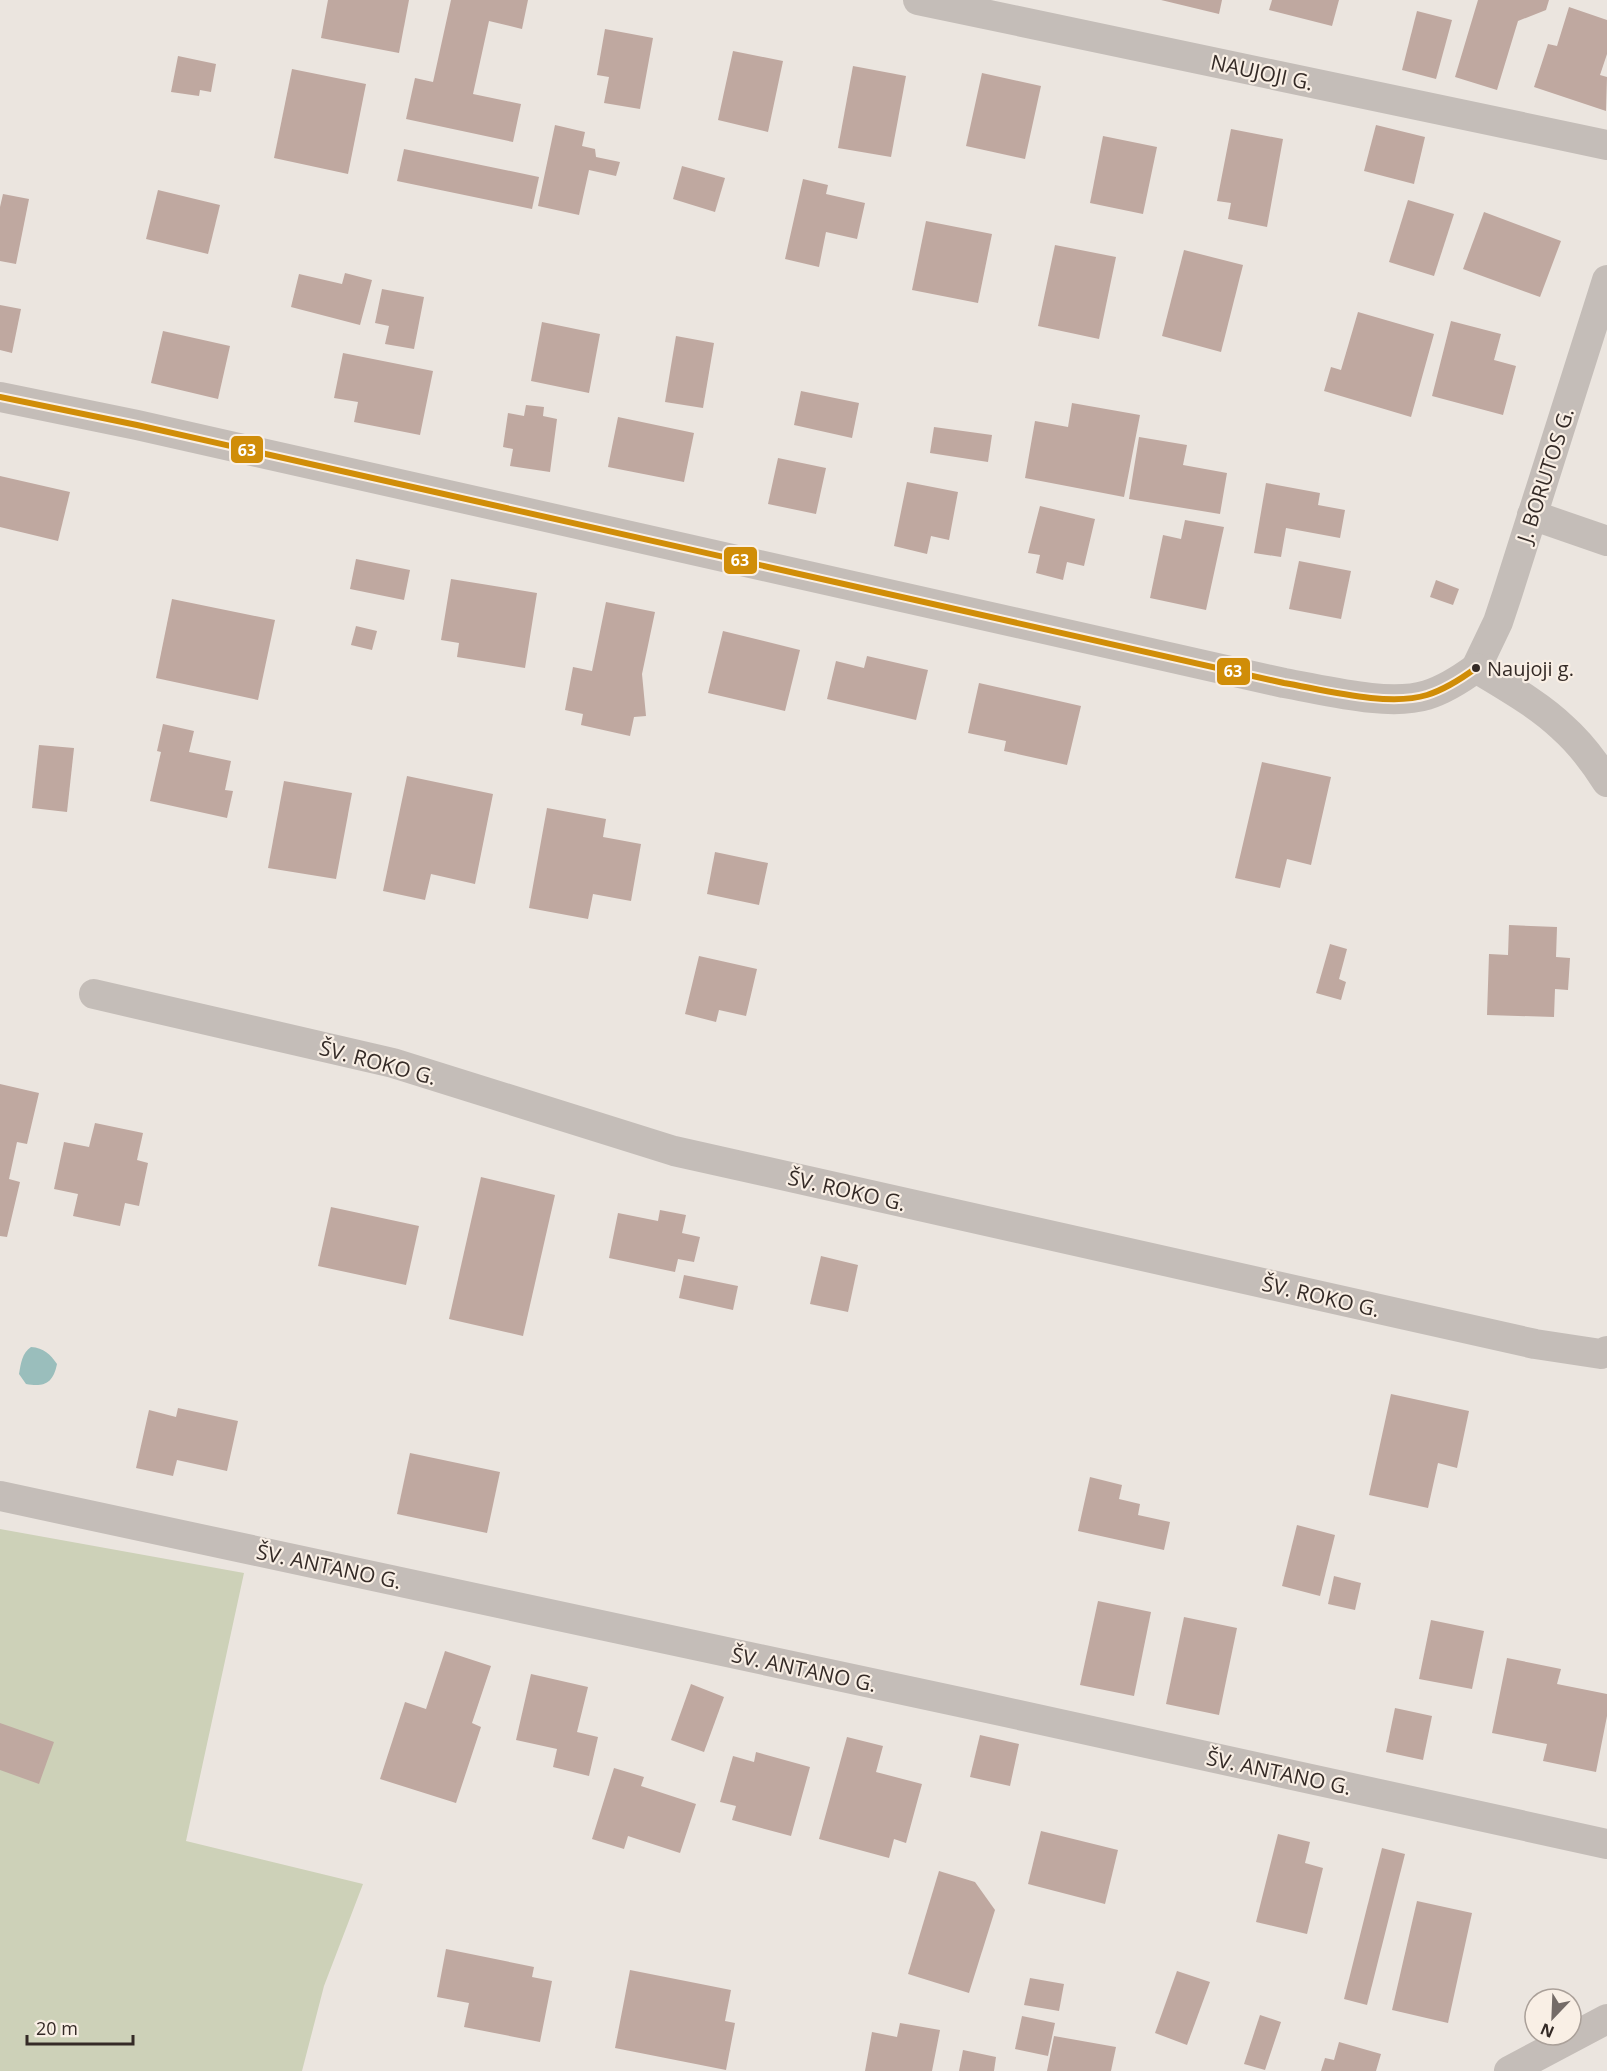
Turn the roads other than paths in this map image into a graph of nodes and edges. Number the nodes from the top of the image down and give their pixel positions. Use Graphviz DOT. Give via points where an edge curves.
graph roads {
  1 [pos="918,0"];
  2 [pos="1607,145"];
  3 [pos="1607,280"];
  4 [pos="0,397"];
  5 [pos="1532,515"];
  6 [pos="1607,541"];
  7 [pos="1476,668"];
  8 [pos="1607,782"];
  9 [pos="94,994"];
  10 [pos="1607,1351"];
  11 [pos="0,1496"];
  12 [pos="1607,1844"];
  13 [pos="1607,2019"];
  14 [pos="1509,2071"];
  1 -- 2 [label="street, NAUJOJI G."];
  3 -- 5 [label="street, J. BORUTOS G."];
  4 -- 7 [label="street" via="1284,683 1384,699 1425,696 1453,685"];
  5 -- 6 [label="street"];
  5 -- 7 [label="street, J. BORUTOS G." via="1498,622"];
  7 -- 8 [label="street" via="1563,727"];
  9 -- 10 [label="street, ŠV. ROKO G." via="393,1063 674,1151 1535,1344 1601,1354"];
  11 -- 12 [label="street, ŠV. ANTANO G."];
  13 -- 14 [label="street"];
}
